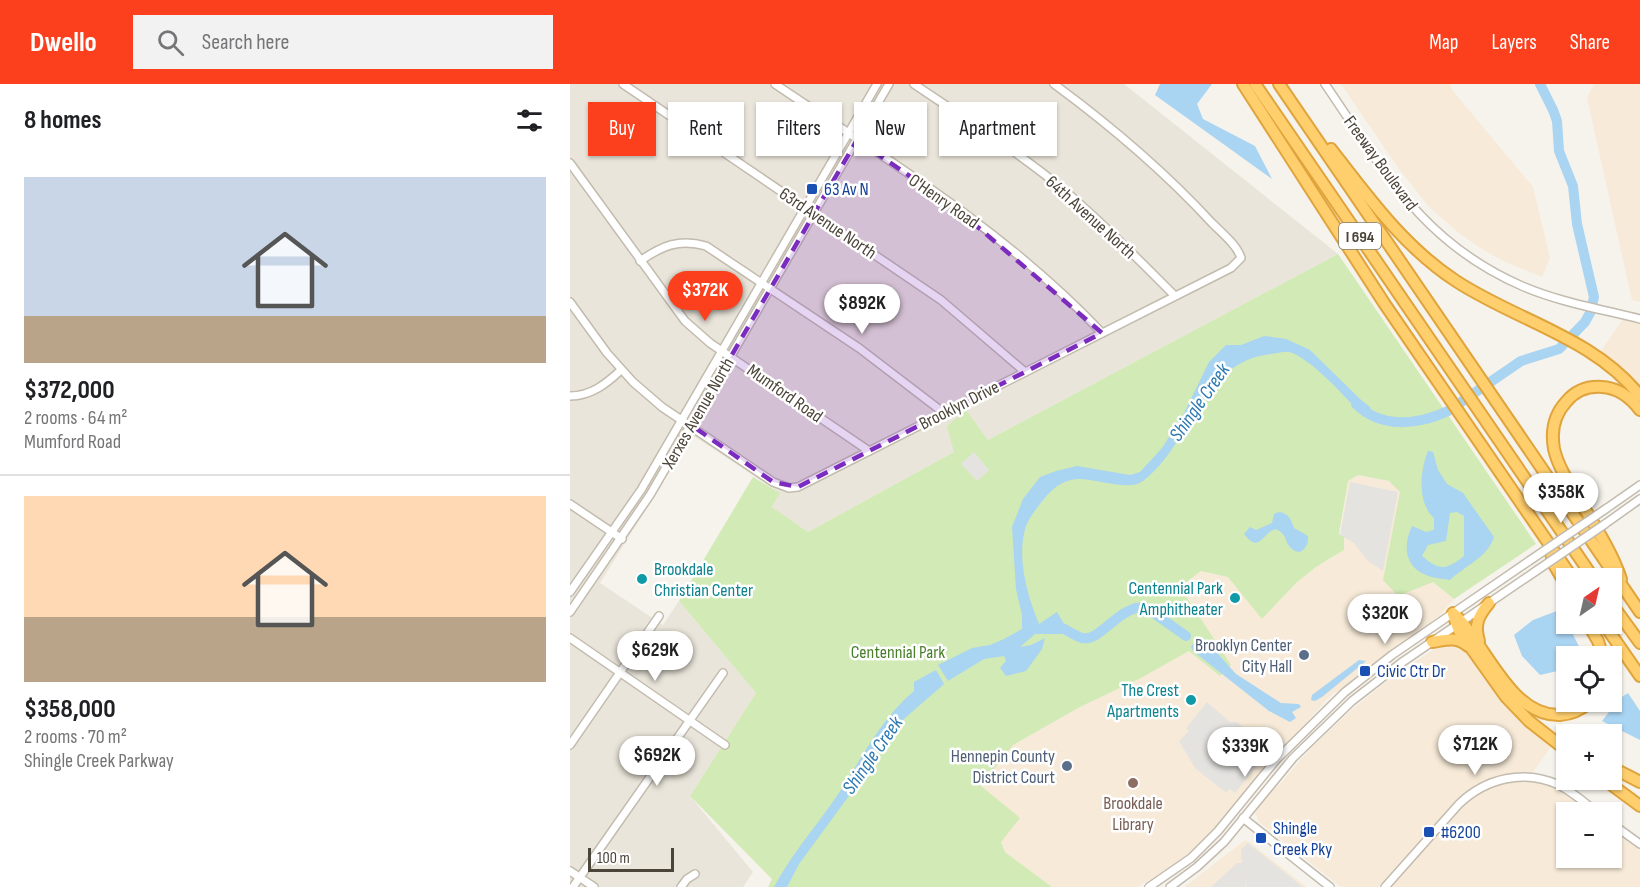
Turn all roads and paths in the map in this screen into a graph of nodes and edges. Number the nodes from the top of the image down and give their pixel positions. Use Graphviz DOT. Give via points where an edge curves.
graph roads {
  1 [pos="623,84"];
  2 [pos="775,84"];
  3 [pos="877,84"];
  4 [pos="889,84"];
  5 [pos="914,84"];
  6 [pos="1054,84"];
  7 [pos="1243,84"];
  8 [pos="1256,84"];
  9 [pos="1281,84"];
  10 [pos="1324,84"];
  11 [pos="879,102"];
  12 [pos="848,133"];
  13 [pos="854,138"];
  14 [pos="854,145"];
  15 [pos="880,156"];
  16 [pos="570,163"];
  17 [pos="805,207"];
  18 [pos="814,213"];
  19 [pos="640,261"];
  20 [pos="761,282"];
  21 [pos="771,288"];
  22 [pos="1174,295"];
  23 [pos="570,302"];
  24 [pos="1640,319"];
  25 [pos="1102,333"];
  26 [pos="722,351"];
  27 [pos="732,356"];
  28 [pos="621,370"];
  29 [pos="1024,372"];
  30 [pos="570,396"];
  31 [pos="1640,396"];
  32 [pos="1640,410"];
  33 [pos="944,413"];
  34 [pos="681,419"];
  35 [pos="691,425"];
  36 [pos="869,451"];
  37 [pos="1640,485"];
  38 [pos="1640,499"];
  39 [pos="570,504"];
  40 [pos="612,532"];
  41 [pos="622,539"];
  42 [pos="1549,543"];
  43 [pos="1556,568"];
  44 [pos="1566,568"];
  45 [pos="1586,568"];
  46 [pos="1624,591"];
  47 [pos="570,592"];
  48 [pos="1489,603"];
  49 [pos="570,612"];
  50 [pos="1640,612"];
  51 [pos="1453,613"];
  52 [pos="659,616"];
  53 [pos="1622,618"];
  54 [pos="1460,623"];
  55 [pos="1611,634"];
  56 [pos="570,638"];
  57 [pos="1432,642"];
  58 [pos="1640,643"];
  59 [pos="1483,659"];
  60 [pos="723,673"];
  61 [pos="620,674"];
  62 [pos="1640,676"];
  63 [pos="1572,712"];
  64 [pos="1522,714"];
  65 [pos="689,719"];
  66 [pos="1556,736"];
  67 [pos="1556,742"];
  68 [pos="570,745"];
  69 [pos="724,745"];
  70 [pos="1622,773"];
  71 [pos="1640,782"];
  72 [pos="1618,790"];
  73 [pos="1583,802"];
  74 [pos="1640,806"];
  75 [pos="1235,812"];
  76 [pos="1244,819"];
  77 [pos="1622,831"];
  78 [pos="1640,844"];
  79 [pos="570,871"];
  80 [pos="695,874"];
  81 [pos="580,878"];
  82 [pos="573,887"];
  83 [pos="594,887"];
  84 [pos="681,887"];
  85 [pos="1149,887"];
  86 [pos="1170,887"];
  87 [pos="1330,887"];
  88 [pos="1385,887"];
  1 -- 17 [label="street, 63rd Avenue North"];
  2 -- 12 [label="street, O'Henry Road"];
  3 -- 12 [label="street, Xerxes Avenue North"];
  4 -- 11 [label="street, Xerxes Avenue North"];
  5 -- 22 [label="street, 64th Avenue North" via="1064,191"];
  6 -- 22 [label="street, Brooklyn Drive" via="1138,149 1234,247 1240,258 1231,268"];
  7 -- 42 [label="highway" via="1352,254"];
  8 -- 45 [label="highway, I 694"];
  9 -- 31 [label="highway" via="1368,197 1414,249 1465,287 1582,346 1610,366"];
  9 -- 46 [label="highway"];
  10 -- 24 [label="street, Freeway Boulevard" via="1401,195 1464,255 1539,292"];
  12 -- 13 [label="street, O'Henry Road"];
  12 -- 17 [label="street, Xerxes Avenue North"];
  14 -- 18 [label="street, Xerxes Avenue North"];
  15 -- 25 [label="street, O'Henry Road" via="1005,245"];
  16 -- 19 [label="street, Mumford Road"];
  17 -- 18 [label="street, 63rd Avenue North"];
  17 -- 20 [label="street, Xerxes Avenue North"];
  18 -- 21 [label="street, Xerxes Avenue North"];
  18 -- 29 [label="street, 63rd Avenue North" via="941,300"];
  19 -- 20 [label="street" via="662,246 695,243 715,251"];
  19 -- 26 [label="street, Mumford Road" via="685,321"];
  20 -- 21 [label="street"];
  20 -- 26 [label="street, Xerxes Avenue North"];
  21 -- 27 [label="street, Xerxes Avenue North"];
  21 -- 33 [label="street" via="878,361"];
  22 -- 25 [label="street, Brooklyn Drive"];
  23 -- 28 [label="street, Brooklyn Drive"];
  25 -- 29 [label="street, Brooklyn Drive"];
  26 -- 27 [label="street, Mumford Road"];
  26 -- 34 [label="street, Xerxes Avenue North"];
  27 -- 35 [label="street, Xerxes Avenue North"];
  27 -- 36 [label="street, Mumford Road"];
  28 -- 30 [label="street" via="599,388"];
  28 -- 34 [label="street, Brooklyn Drive"];
  29 -- 33 [label="street, Brooklyn Drive"];
  32 -- 46 [label="highway" via="1630,398 1615,390 1586,389 1575,393 1562,406 1553,430 1554,448 1563,473 1615,562"];
  33 -- 36 [label="street, Brooklyn Drive"];
  34 -- 35 [label="street, Brooklyn Drive"];
  34 -- 40 [label="street, Xerxes Avenue North"];
  35 -- 36 [label="street, Brooklyn Drive" via="773,482 789,488"];
  35 -- 41 [label="street, Xerxes Avenue North"];
  37 -- 51 [label="street, bridge"];
  38 -- 48 [label="street, bridge"];
  39 -- 40 [label="street"];
  40 -- 41 [label="street"];
  40 -- 47 [label="street, Xerxes Avenue North"];
  41 -- 49 [label="street, Xerxes Avenue North"];
  42 -- 43 [label="highway"];
  42 -- 44 [label="highway"];
  46 -- 50 [label="highway"];
  48 -- 54 [label="street"];
  48 -- 59 [label="highway" via="1479,614 1476,628"];
  51 -- 54 [label="highway"];
  51 -- 75 [label="street" via="1336,699 1276,760"];
  52 -- 61 [label="street"];
  53 -- 58 [label="highway"];
  54 -- 57 [label="street"];
  54 -- 59 [label="highway"];
  55 -- 62 [label="highway"];
  56 -- 61 [label="street"];
  57 -- 59 [label="highway" via="1458,640"];
  57 -- 76 [label="street" via="1375,682 1325,726"];
  59 -- 63 [label="highway" via="1532,707 1553,715"];
  59 -- 64 [label="highway" via="1501,690"];
  60 -- 65 [label="street"];
  61 -- 65 [label="street"];
  61 -- 68 [label="street"];
  64 -- 66 [label="highway"];
  64 -- 67 [label="highway"];
  65 -- 69 [label="street"];
  65 -- 81 [label="street"];
  70 -- 71 [label="highway"];
  72 -- 74 [label="highway"];
  73 -- 88 [label="street" via="1560,786 1541,779 1496,781 1459,804"];
  75 -- 76 [label="street"];
  75 -- 85 [label="street" via="1191,858"];
  76 -- 86 [label="street" via="1204,861"];
  76 -- 87 [label="street"];
  77 -- 78 [label="street"];
  79 -- 81 [label="street"];
  80 -- 84 [label="street"];
  81 -- 82 [label="street"];
  81 -- 83 [label="street"];
}
